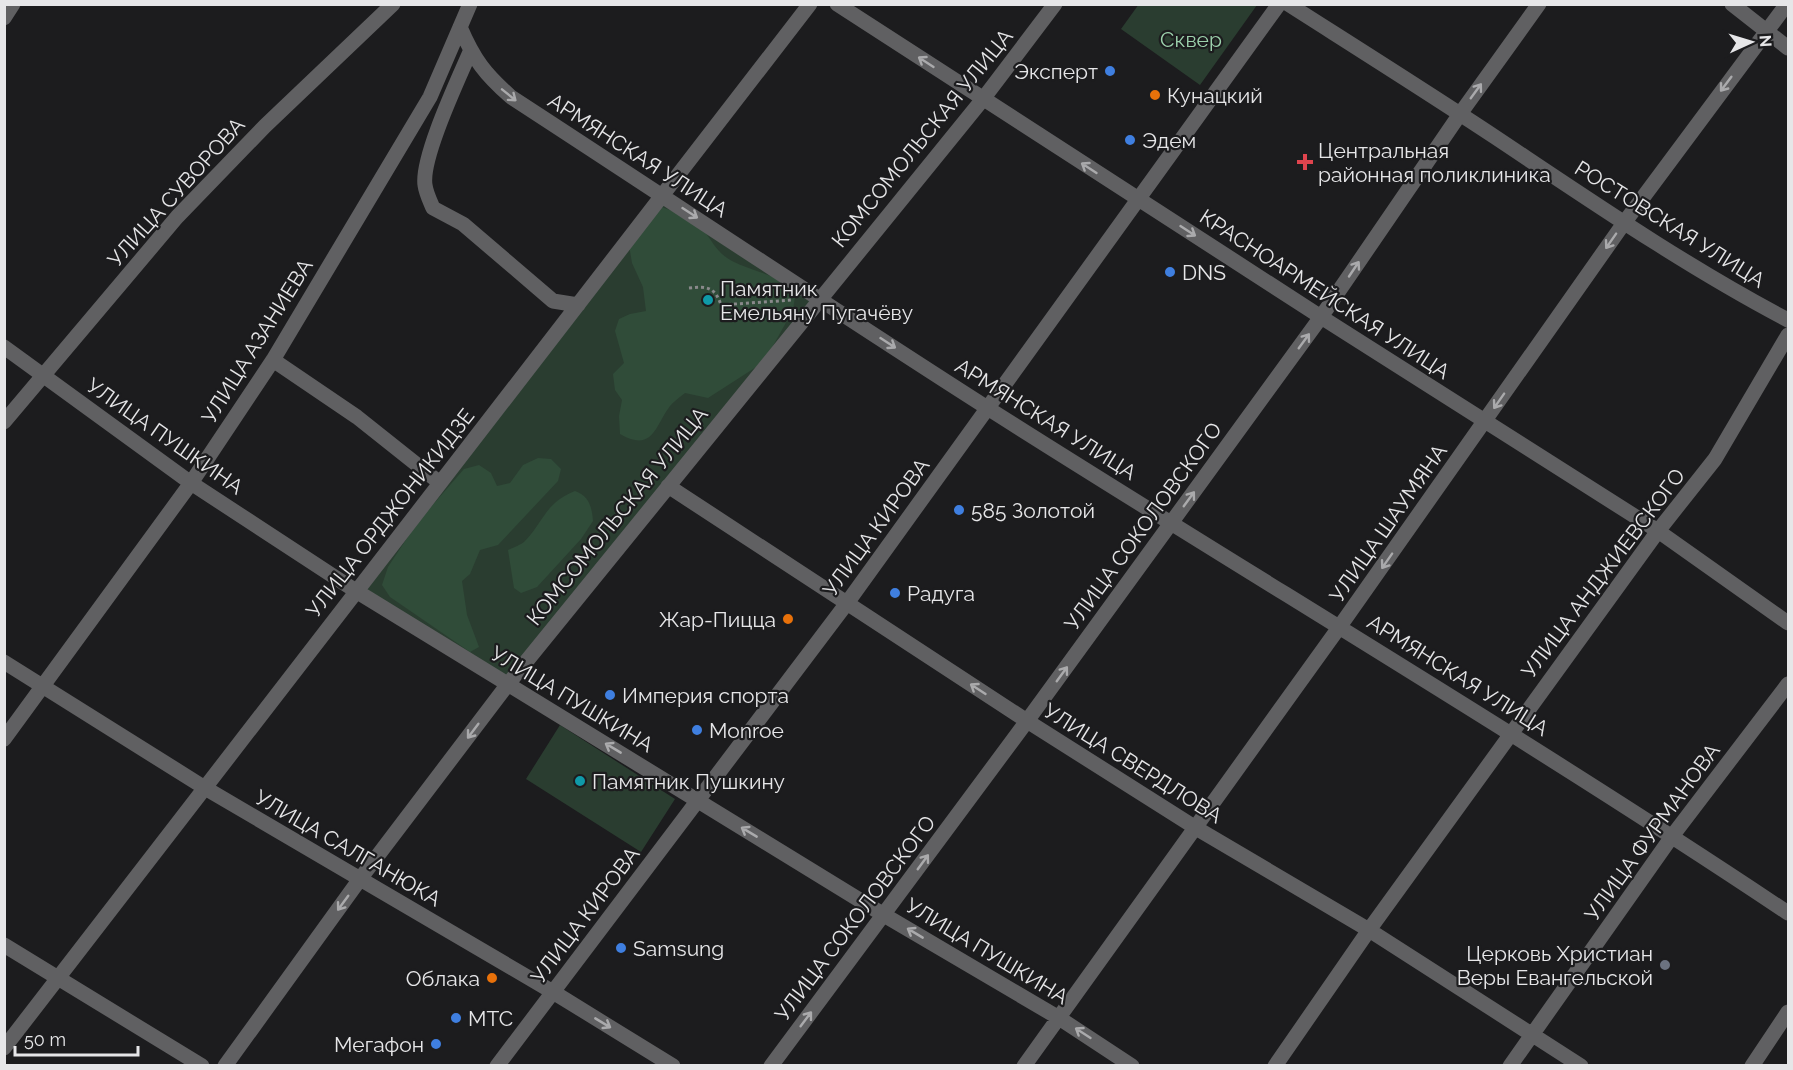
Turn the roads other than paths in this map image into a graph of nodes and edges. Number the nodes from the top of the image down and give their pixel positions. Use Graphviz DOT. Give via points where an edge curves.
graph roads {
  1 [pos="13,4"];
  2 [pos="393,4"];
  3 [pos="470,4"];
  4 [pos="810,4"];
  5 [pos="837,4"];
  6 [pos="1055,4"];
  7 [pos="1279,4"];
  8 [pos="1288,4"];
  9 [pos="1539,4"];
  10 [pos="1732,4"];
  11 [pos="1787,4"];
  12 [pos="4,18"];
  13 [pos="460,27"];
  14 [pos="1766,30"];
  15 [pos="1788,48"];
  16 [pos="470,52"];
  17 [pos="983,99"];
  18 [pos="1460,114"];
  19 [pos="662,195"];
  20 [pos="1138,199"];
  21 [pos="1624,223"];
  22 [pos="820,298"];
  23 [pos="578,305"];
  24 [pos="1321,318"];
  25 [pos="1788,320"];
  26 [pos="1788,335"];
  27 [pos="4,347"];
  28 [pos="273,360"];
  29 [pos="43,375"];
  30 [pos="988,408"];
  31 [pos="1485,421"];
  32 [pos="4,422"];
  33 [pos="191,483"];
  34 [pos="440,483"];
  35 [pos="669,486"];
  36 [pos="1171,523"];
  37 [pos="1658,531"];
  38 [pos="356,591"];
  39 [pos="847,603"];
  40 [pos="1788,623"];
  41 [pos="1341,626"];
  42 [pos="4,662"];
  43 [pos="508,684"];
  44 [pos="1788,684"];
  45 [pos="44,686"];
  46 [pos="1028,721"];
  47 [pos="1511,733"];
  48 [pos="4,739"];
  49 [pos="205,788"];
  50 [pos="699,801"];
  51 [pos="1196,828"];
  52 [pos="1672,836"];
  53 [pos="360,879"];
  54 [pos="1788,913"];
  55 [pos="884,915"];
  56 [pos="1369,930"];
  57 [pos="4,945"];
  58 [pos="59,977"];
  59 [pos="553,992"];
  60 [pos="1788,1012"];
  61 [pos="1059,1018"];
  62 [pos="1533,1035"];
  63 [pos="4,1048"];
  64 [pos="202,1065"];
  65 [pos="225,1065"];
  66 [pos="497,1065"];
  67 [pos="674,1065"];
  68 [pos="771,1065"];
  69 [pos="1024,1065"];
  70 [pos="1131,1065"];
  71 [pos="1275,1065"];
  72 [pos="1510,1065"];
  73 [pos="1581,1065"];
  74 [pos="1752,1065"];
  1 -- 12 [label="street"];
  2 -- 29 [label="street, УЛИЦА СУВОРОВА" via="265,126 177,217"];
  3 -- 13 [label="street, УЛИЦА АЗАНИЕВА"];
  4 -- 19 [label="street, УЛИЦА ОРДЖОНИКИДЗЕ"];
  17 -- 5 [label="street, КРАСНОАРМЕЙСКАЯ УЛИЦА, one-way"];
  6 -- 17 [label="street, КОМСОМОЛЬСКАЯ УЛИЦА"];
  7 -- 20 [label="street, УЛИЦА КИРОВА"];
  8 -- 18 [label="street, РОСТОВСКАЯ УЛИЦА"];
  18 -- 9 [label="street, УЛИЦА СОКОЛОВСКОГО, one-way"];
  10 -- 14 [label="street"];
  11 -- 14 [label="street, УЛИЦА ШАУМЯНА"];
  13 -- 16 [label="street, АРМЯНСКАЯ УЛИЦА"];
  13 -- 28 [label="street, УЛИЦА АЗАНИЕВА" via="430,97"];
  14 -- 15 [label="street"];
  14 -- 21 [label="street, УЛИЦА ШАУМЯНА, one-way"];
  16 -- 19 [label="street, АРМЯНСКАЯ УЛИЦА, one-way" via="511,97"];
  16 -- 23 [label="street" via="426,167 425,185 433,208 463,224 554,301"];
  20 -- 17 [label="street, КРАСНОАРМЕЙСКАЯ УЛИЦА, one-way"];
  17 -- 22 [label="street, КОМСОМОЛЬСКАЯ УЛИЦА"];
  18 -- 21 [label="street, РОСТОВСКАЯ УЛИЦА"];
  24 -- 18 [label="street, УЛИЦА СОКОЛОВСКОГО, one-way"];
  19 -- 22 [label="street, АРМЯНСКАЯ УЛИЦА, one-way"];
  19 -- 23 [label="street, УЛИЦА ОРДЖОНИКИДЗЕ"];
  20 -- 24 [label="street, КРАСНОАРМЕЙСКАЯ УЛИЦА, one-way"];
  20 -- 30 [label="street, УЛИЦА КИРОВА"];
  21 -- 25 [label="street, РОСТОВСКАЯ УЛИЦА"];
  21 -- 31 [label="street, УЛИЦА ШАУМЯНА, one-way"];
  22 -- 30 [label="street, АРМЯНСКАЯ УЛИЦА, one-way"];
  22 -- 35 [label="street, КОМСОМОЛЬСКАЯ УЛИЦА"];
  23 -- 34 [label="street, УЛИЦА ОРДЖОНИКИДЗЕ"];
  24 -- 31 [label="street, КРАСНОАРМЕЙСКАЯ УЛИЦА"];
  36 -- 24 [label="street, УЛИЦА СОКОЛОВСКОГО, one-way"];
  26 -- 37 [label="street, УЛИЦА АНДЖИЕВСКОГО" via="1714,459"];
  27 -- 29 [label="street, УЛИЦА ПУШКИНА"];
  28 -- 33 [label="street, УЛИЦА АЗАНИЕВА"];
  28 -- 34 [label="street" via="357,417"];
  29 -- 32 [label="street, УЛИЦА СУВОРОВА"];
  29 -- 33 [label="street, УЛИЦА ПУШКИНА"];
  30 -- 36 [label="street, АРМЯНСКАЯ УЛИЦА"];
  30 -- 39 [label="street, УЛИЦА КИРОВА"];
  31 -- 37 [label="street, КРАСНОАРМЕЙСКАЯ УЛИЦА"];
  31 -- 41 [label="street, УЛИЦА ШАУМЯНА, one-way"];
  33 -- 38 [label="street, УЛИЦА ПУШКИНА"];
  33 -- 45 [label="street, УЛИЦА АЗАНИЕВА"];
  34 -- 38 [label="street, УЛИЦА ОРДЖОНИКИДЗЕ"];
  35 -- 39 [label="street, УЛИЦА СВЕРДЛОВА"];
  35 -- 43 [label="street, КОМСОМОЛЬСКАЯ УЛИЦА"];
  36 -- 41 [label="street, АРМЯНСКАЯ УЛИЦА"];
  46 -- 36 [label="street, УЛИЦА СОКОЛОВСКОГО, one-way"];
  37 -- 40 [label="street, КРАСНОАРМЕЙСКАЯ УЛИЦА"];
  37 -- 47 [label="street, УЛИЦА АНДЖИЕВСКОГО"];
  38 -- 43 [label="street, УЛИЦА ПУШКИНА"];
  38 -- 49 [label="street, УЛИЦА ОРДЖОНИКИДЗЕ"];
  46 -- 39 [label="street, УЛИЦА СВЕРДЛОВА, one-way"];
  39 -- 50 [label="street, УЛИЦА КИРОВА"];
  41 -- 47 [label="street, АРМЯНСКАЯ УЛИЦА"];
  41 -- 51 [label="street, УЛИЦА ШАУМЯНА"];
  42 -- 45 [label="street, УЛИЦА САЛГАНЮКА"];
  50 -- 43 [label="street, УЛИЦА ПУШКИНА, one-way"];
  43 -- 53 [label="street, КОМСОМОЛЬСКАЯ УЛИЦА, one-way"];
  44 -- 52 [label="street, УЛИЦА ФУРМАНОВА"];
  45 -- 48 [label="street, УЛИЦА АЗАНИЕВА"];
  45 -- 49 [label="street, УЛИЦА САЛГАНЮКА"];
  46 -- 51 [label="street, УЛИЦА СВЕРДЛОВА"];
  55 -- 46 [label="street, УЛИЦА СОКОЛОВСКОГО, one-way"];
  47 -- 52 [label="street, АРМЯНСКАЯ УЛИЦА"];
  47 -- 56 [label="street, УЛИЦА АНДЖИЕВСКОГО"];
  49 -- 53 [label="street, УЛИЦА САЛГАНЮКА"];
  49 -- 58 [label="street, УЛИЦА ОРДЖОНИКИДЗЕ"];
  55 -- 50 [label="street, УЛИЦА ПУШКИНА, one-way"];
  50 -- 59 [label="street, УЛИЦА КИРОВА"];
  51 -- 56 [label="street, УЛИЦА СВЕРДЛОВА"];
  51 -- 61 [label="street, УЛИЦА ШАУМЯНА"];
  52 -- 54 [label="street, АРМЯНСКАЯ УЛИЦА"];
  52 -- 62 [label="street, УЛИЦА ФУРМАНОВА"];
  53 -- 59 [label="street, УЛИЦА САЛГАНЮКА"];
  53 -- 65 [label="street, КОМСОМОЛЬСКАЯ УЛИЦА, one-way"];
  61 -- 55 [label="street, УЛИЦА ПУШКИНА, one-way"];
  68 -- 55 [label="street, УЛИЦА СОКОЛОВСКОГО, one-way"];
  56 -- 62 [label="street, УЛИЦА СВЕРДЛОВА"];
  56 -- 71 [label="street, УЛИЦА АНДЖИЕВСКОГО"];
  57 -- 58 [label="street"];
  58 -- 63 [label="street, УЛИЦА ОРДЖОНИКИДЗЕ"];
  58 -- 64 [label="street"];
  59 -- 66 [label="street, УЛИЦА КИРОВА"];
  59 -- 67 [label="street, УЛИЦА САЛГАНЮКА, one-way"];
  60 -- 74 [label="street"];
  61 -- 69 [label="street, УЛИЦА ШАУМЯНА"];
  70 -- 61 [label="street, УЛИЦА ПУШКИНА, one-way"];
  62 -- 72 [label="street, УЛИЦА ФУРМАНОВА"];
  62 -- 73 [label="street, УЛИЦА СВЕРДЛОВА"];
}
